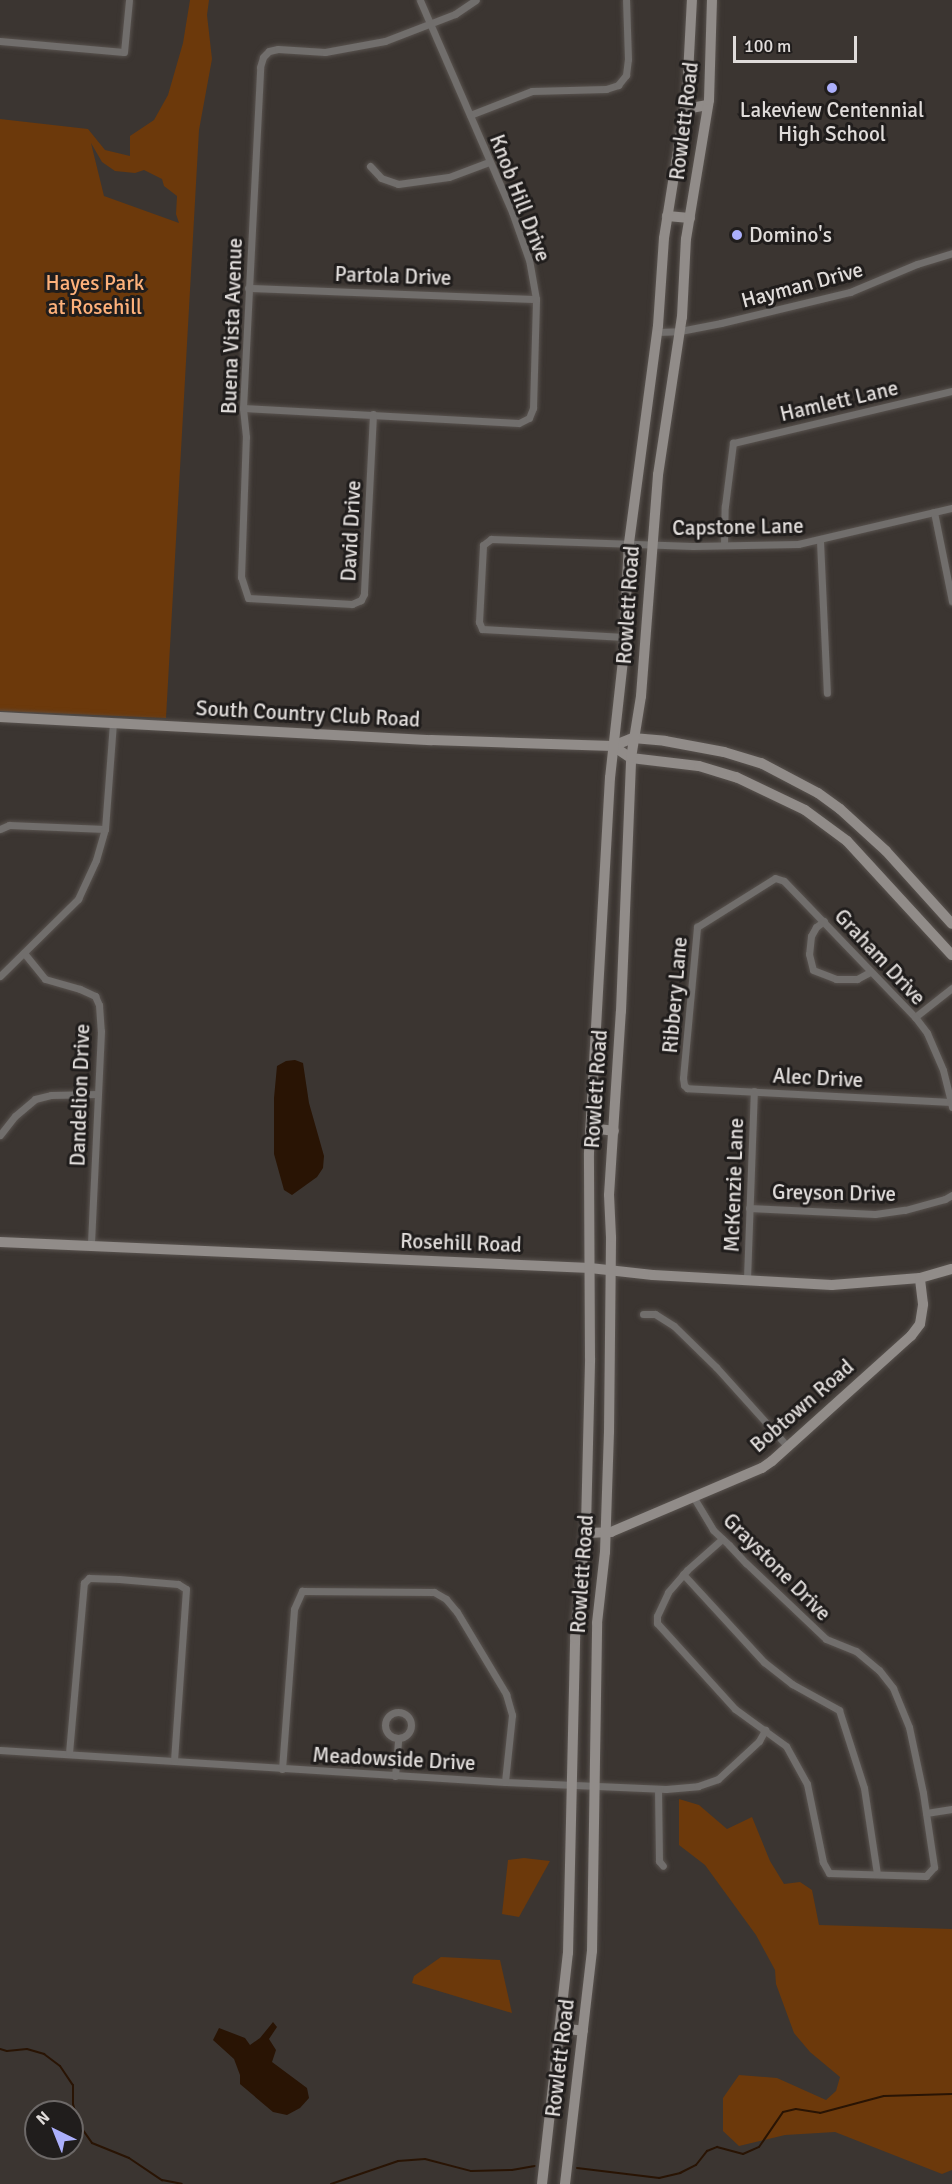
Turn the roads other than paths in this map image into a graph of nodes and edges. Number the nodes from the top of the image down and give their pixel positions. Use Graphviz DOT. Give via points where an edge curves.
graph roads {
  1 [pos="129,0"];
  2 [pos="420,0"];
  3 [pos="476,0"];
  4 [pos="626,0"];
  5 [pos="692,0"];
  6 [pos="712,0"];
  7 [pos="430,24"];
  8 [pos="0,41"];
  9 [pos="708,105"];
  10 [pos="685,109"];
  11 [pos="470,115"];
  12 [pos="489,162"];
  13 [pos="370,166"];
  14 [pos="667,216"];
  15 [pos="690,218"];
  16 [pos="952,253"];
  17 [pos="249,288"];
  18 [pos="536,299"];
  19 [pos="680,331"];
  20 [pos="656,332"];
  21 [pos="952,391"];
  22 [pos="243,408"];
  23 [pos="373,414"];
  24 [pos="952,508"];
  25 [pos="934,512"];
  26 [pos="820,541"];
  27 [pos="629,543"];
  28 [pos="651,545"];
  29 [pos="724,545"];
  30 [pos="244,592"];
  31 [pos="952,601"];
  32 [pos="624,637"];
  33 [pos="827,693"];
  34 [pos="0,717"];
  35 [pos="113,722"];
  36 [pos="633,738"];
  37 [pos="613,746"];
  38 [pos="631,758"];
  39 [pos="0,829"];
  40 [pos="105,829"];
  41 [pos="879,844"];
  42 [pos="864,858"];
  43 [pos="775,878"];
  44 [pos="824,921"];
  45 [pos="952,924"];
  46 [pos="24,953"];
  47 [pos="952,955"];
  48 [pos="870,972"];
  49 [pos="0,976"];
  50 [pos="952,988"];
  51 [pos="915,1017"];
  52 [pos="684,1085"];
  53 [pos="754,1091"];
  54 [pos="97,1094"];
  55 [pos="952,1105"];
  56 [pos="591,1128"];
  57 [pos="614,1131"];
  58 [pos="0,1135"];
  59 [pos="952,1195"];
  60 [pos="749,1208"];
  61 [pos="0,1242"];
  62 [pos="90,1247"];
  63 [pos="590,1268"];
  64 [pos="952,1269"];
  65 [pos="609,1271"];
  66 [pos="920,1278"];
  67 [pos="747,1279"];
  68 [pos="643,1314"];
  69 [pos="788,1448"];
  70 [pos="694,1498"];
  71 [pos="586,1533"];
  72 [pos="604,1533"];
  73 [pos="722,1539"];
  74 [pos="683,1574"];
  75 [pos="765,1730"];
  76 [pos="398,1738"];
  77 [pos="0,1749"];
  78 [pos="69,1754"];
  79 [pos="174,1761"];
  80 [pos="282,1769"];
  81 [pos="395,1776"];
  82 [pos="505,1782"];
  83 [pos="572,1786"];
  84 [pos="593,1786"];
  85 [pos="658,1789"];
  86 [pos="952,1809"];
  87 [pos="926,1813"];
  88 [pos="572,1857"];
  89 [pos="593,1858"];
  90 [pos="663,1866"];
  91 [pos="877,1874"];
  92 [pos="560,2028"];
  93 [pos="583,2031"];
  94 [pos="542,2184"];
  95 [pos="565,2184"];
  1 -- 8 [label="street" via="124,52"];
  2 -- 7 [label="street, Knob Hill Drive"];
  3 -- 7 [label="street"];
  4 -- 11 [label="street" via="628,59 626,75 618,85 606,89 532,91"];
  5 -- 10 [label="main road, Rowlett Road"];
  6 -- 9 [label="main road, Rowlett Road"];
  7 -- 11 [label="street, Knob Hill Drive"];
  7 -- 17 [label="street, Buena Vista Avenue" via="346,49 278,49 269,51 262,61"];
  9 -- 10 [label="main road"];
  9 -- 15 [label="main road, Rowlett Road"];
  10 -- 14 [label="main road, Rowlett Road"];
  11 -- 12 [label="street, Knob Hill Drive"];
  12 -- 13 [label="street" via="449,177 398,184 381,178"];
  12 -- 18 [label="street, Knob Hill Drive" via="529,260"];
  14 -- 15 [label="main road"];
  14 -- 20 [label="main road, Rowlett Road"];
  15 -- 19 [label="main road, Rowlett Road"];
  16 -- 19 [label="street, Hayman Drive" via="850,292"];
  17 -- 18 [label="street, Partola Drive"];
  17 -- 22 [label="street, Buena Vista Avenue"];
  18 -- 23 [label="street, Knob Hill Drive" via="533,408 529,418 519,423"];
  19 -- 20 [label="street, Hayman Drive"];
  19 -- 28 [label="main road, Rowlett Road"];
  20 -- 27 [label="main road, Rowlett Road"];
  21 -- 29 [label="street, Hamlett Lane" via="733,443"];
  22 -- 23 [label="street, Knob Hill Drive"];
  22 -- 30 [label="street, Buena Vista Avenue"];
  23 -- 30 [label="street, David Drive" via="361,600 352,604 310,603 248,598"];
  24 -- 25 [label="street, Capstone Lane"];
  25 -- 26 [label="street, Capstone Lane"];
  25 -- 31 [label="street"];
  26 -- 29 [label="street, Capstone Lane"];
  26 -- 33 [label="street"];
  27 -- 28 [label="street, Capstone Lane"];
  27 -- 32 [label="main road, Rowlett Road"];
  27 -- 32 [label="street, Capstone Lane" via="491,539 483,545 478,622 482,628"];
  28 -- 29 [label="street, Capstone Lane"];
  28 -- 36 [label="main road, Rowlett Road" via="641,696"];
  32 -- 37 [label="main road, Rowlett Road"];
  34 -- 35 [label="main road, South Country Club Road"];
  35 -- 37 [label="main road, South Country Club Road"];
  35 -- 40 [label="street"];
  36 -- 37 [label="main road, South Country Club Road"];
  36 -- 38 [label="main road, Rowlett Road"];
  36 -- 41 [label="main road, South Country Club Road" via="708,748 761,763 840,809"];
  37 -- 38 [label="main road"];
  37 -- 56 [label="main road, Rowlett Road"];
  38 -- 42 [label="main road" via="699,766 755,784 830,826"];
  38 -- 57 [label="main road, Rowlett Road"];
  39 -- 40 [label="street" via="9,825"];
  40 -- 46 [label="street" via="78,899"];
  41 -- 42 [label="main road"];
  41 -- 45 [label="main road, South Country Club Road"];
  42 -- 47 [label="main road"];
  43 -- 44 [label="street, Graham Drive" via="784,881"];
  43 -- 52 [label="street, Ribbery Lane" via="697,927"];
  44 -- 48 [label="street, Graham Drive"];
  44 -- 48 [label="street" via="811,936 809,954 813,970 836,980 857,979"];
  46 -- 49 [label="street"];
  46 -- 54 [label="street, Dandelion Drive" via="45,979 95,996 101,1031"];
  48 -- 51 [label="street, Graham Drive"];
  50 -- 51 [label="street"];
  51 -- 55 [label="street, Graham Drive" via="927,1033 943,1070"];
  52 -- 53 [label="street, Alec Drive"];
  53 -- 55 [label="street, Alec Drive"];
  53 -- 60 [label="street, McKenzie Lane"];
  54 -- 58 [label="street" via="35,1099"];
  54 -- 62 [label="street, Dandelion Drive"];
  56 -- 57 [label="main road"];
  56 -- 63 [label="main road, Rowlett Road"];
  57 -- 65 [label="main road, Rowlett Road"];
  59 -- 60 [label="street, Greyson Drive" via="905,1210 875,1214"];
  60 -- 67 [label="street, McKenzie Lane"];
  61 -- 62 [label="main road, Rosehill Road"];
  62 -- 63 [label="main road, Rosehill Road"];
  63 -- 65 [label="main road, Rosehill Road"];
  63 -- 71 [label="main road, Rowlett Road"];
  64 -- 66 [label="main road"];
  65 -- 67 [label="main road, Rosehill Road"];
  65 -- 72 [label="main road, Rowlett Road" via="609,1432"];
  66 -- 67 [label="main road, Rosehill Road" via="832,1285"];
  66 -- 69 [label="main road, Bobtown Road" via="920,1324 911,1336"];
  68 -- 69 [label="street" via="655,1314 674,1326"];
  69 -- 70 [label="main road, Bobtown Road" via="762,1468"];
  70 -- 72 [label="main road, Bobtown Road"];
  70 -- 73 [label="street, Graystone Drive"];
  71 -- 72 [label="main road, Bobtown Road"];
  71 -- 83 [label="main road, Rowlett Road" via="575,1638"];
  72 -- 84 [label="main road, Rowlett Road" via="597,1623"];
  73 -- 74 [label="street"];
  73 -- 87 [label="street, Graystone Drive" via="826,1639 856,1651 893,1688 909,1727"];
  74 -- 75 [label="street" via="668,1592 657,1623 735,1709"];
  74 -- 91 [label="street" via="764,1662 792,1684 839,1710 864,1788"];
  75 -- 85 [label="street, Meadowside Drive" via="759,1741 718,1779"];
  75 -- 91 [label="street" via="786,1746 803,1776 829,1873"];
  76 -- 81 [label="street"];
  77 -- 78 [label="street, Meadowside Drive"];
  78 -- 79 [label="street, Meadowside Drive"];
  78 -- 79 [label="street" via="84,1583 89,1578 119,1580 178,1584 186,1589"];
  79 -- 80 [label="street, Meadowside Drive"];
  80 -- 81 [label="street, Meadowside Drive"];
  80 -- 82 [label="street" via="294,1609 302,1591 434,1592 457,1612 506,1694 512,1715"];
  81 -- 82 [label="street, Meadowside Drive"];
  82 -- 83 [label="street, Meadowside Drive"];
  83 -- 84 [label="street, Meadowside Drive"];
  83 -- 88 [label="main road, Rowlett Road"];
  84 -- 85 [label="street, Meadowside Drive"];
  84 -- 89 [label="main road, Rowlett Road"];
  85 -- 90 [label="street" via="659,1861"];
  86 -- 87 [label="street"];
  87 -- 91 [label="street, Graystone Drive" via="934,1859 931,1872 920,1876"];
  88 -- 89 [label="main road"];
  88 -- 92 [label="main road, Rowlett Road"];
  89 -- 93 [label="main road, Rowlett Road" via="592,1951"];
  92 -- 93 [label="main road"];
  92 -- 94 [label="main road, Rowlett Road"];
  93 -- 95 [label="main road, Rowlett Road"];
}
